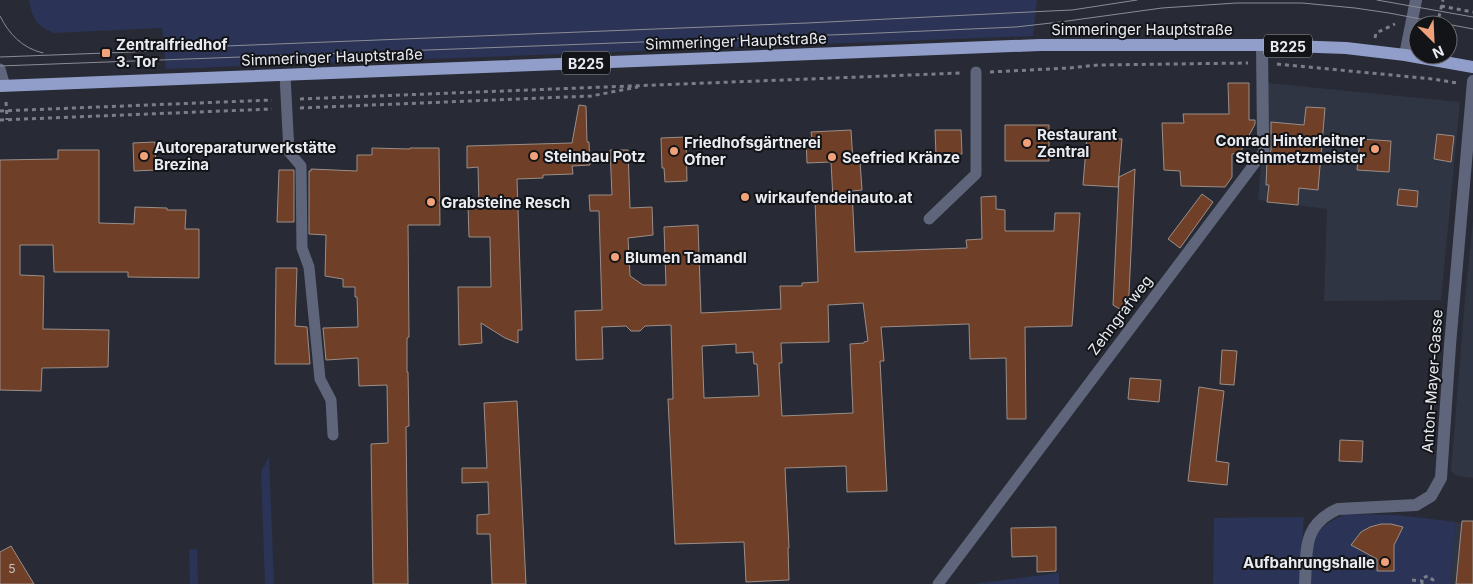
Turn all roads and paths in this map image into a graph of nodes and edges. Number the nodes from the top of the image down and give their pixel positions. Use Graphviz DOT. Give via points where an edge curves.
graph roads {
  1 [pos="1416,0"];
  2 [pos="1443,0"];
  3 [pos="1441,6"];
  4 [pos="1473,12"];
  5 [pos="1439,15"];
  6 [pos="1262,45"];
  7 [pos="1405,55"];
  8 [pos="1263,63"];
  9 [pos="1473,68"];
  10 [pos="0,69"];
  11 [pos="976,72"];
  12 [pos="285,75"];
  13 [pos="1473,83"];
  14 [pos="651,85"];
  15 [pos="2,86"];
  16 [pos="286,104"];
  17 [pos="0,111"];
  18 [pos="0,120"];
  19 [pos="1264,137"];
  20 [pos="929,218"];
  21 [pos="333,435"];
  22 [pos="1340,564"];
  23 [pos="1346,569"];
  24 [pos="1412,580"];
  25 [pos="1422,582"];
  26 [pos="938,584"];
  27 [pos="1305,584"];
  28 [pos="1432,584"];
  1 -- 7 [label="street"];
  2 -- 3 [label="path"];
  3 -- 4 [label="path"];
  3 -- 5 [label="path"];
  6 -- 7 [label="main road, Simmeringer Hauptstraße / B225" via="1346,48"];
  6 -- 8 [label="street, Zehngrafweg"];
  6 -- 12 [label="main road, Simmeringer Hauptstraße / B225" via="1040,46"];
  7 -- 9 [label="main road, Simmeringer Hauptstraße / B225"];
  8 -- 11 [label="path" via="1098,65"];
  8 -- 13 [label="path"];
  8 -- 19 [label="street, Zehngrafweg"];
  10 -- 15 [label="lane"];
  11 -- 14 [label="path"];
  11 -- 20 [label="lane" via="976,174"];
  12 -- 15 [label="main road, Simmeringer Hauptstraße / B225"];
  12 -- 16 [label="lane"];
  13 -- 27 [label="street, Anton-Mayer-Gasse" via="1441,478 1431,496 1416,505 1338,509 1327,514 1315,525 1308,539"];
  14 -- 16 [label="path"];
  14 -- 16 [label="path" via="590,96"];
  16 -- 17 [label="path"];
  16 -- 18 [label="path"];
  16 -- 21 [label="lane" via="289,152 301,166 302,248 308,267 320,379 331,400"];
  19 -- 26 [label="lane, Zehngrafweg" via="1264,150"];
  22 -- 23 [label="path"];
  24 -- 25 [label="path"];
  25 -- 28 [label="path" via="1428,576 1433,580"];
}
